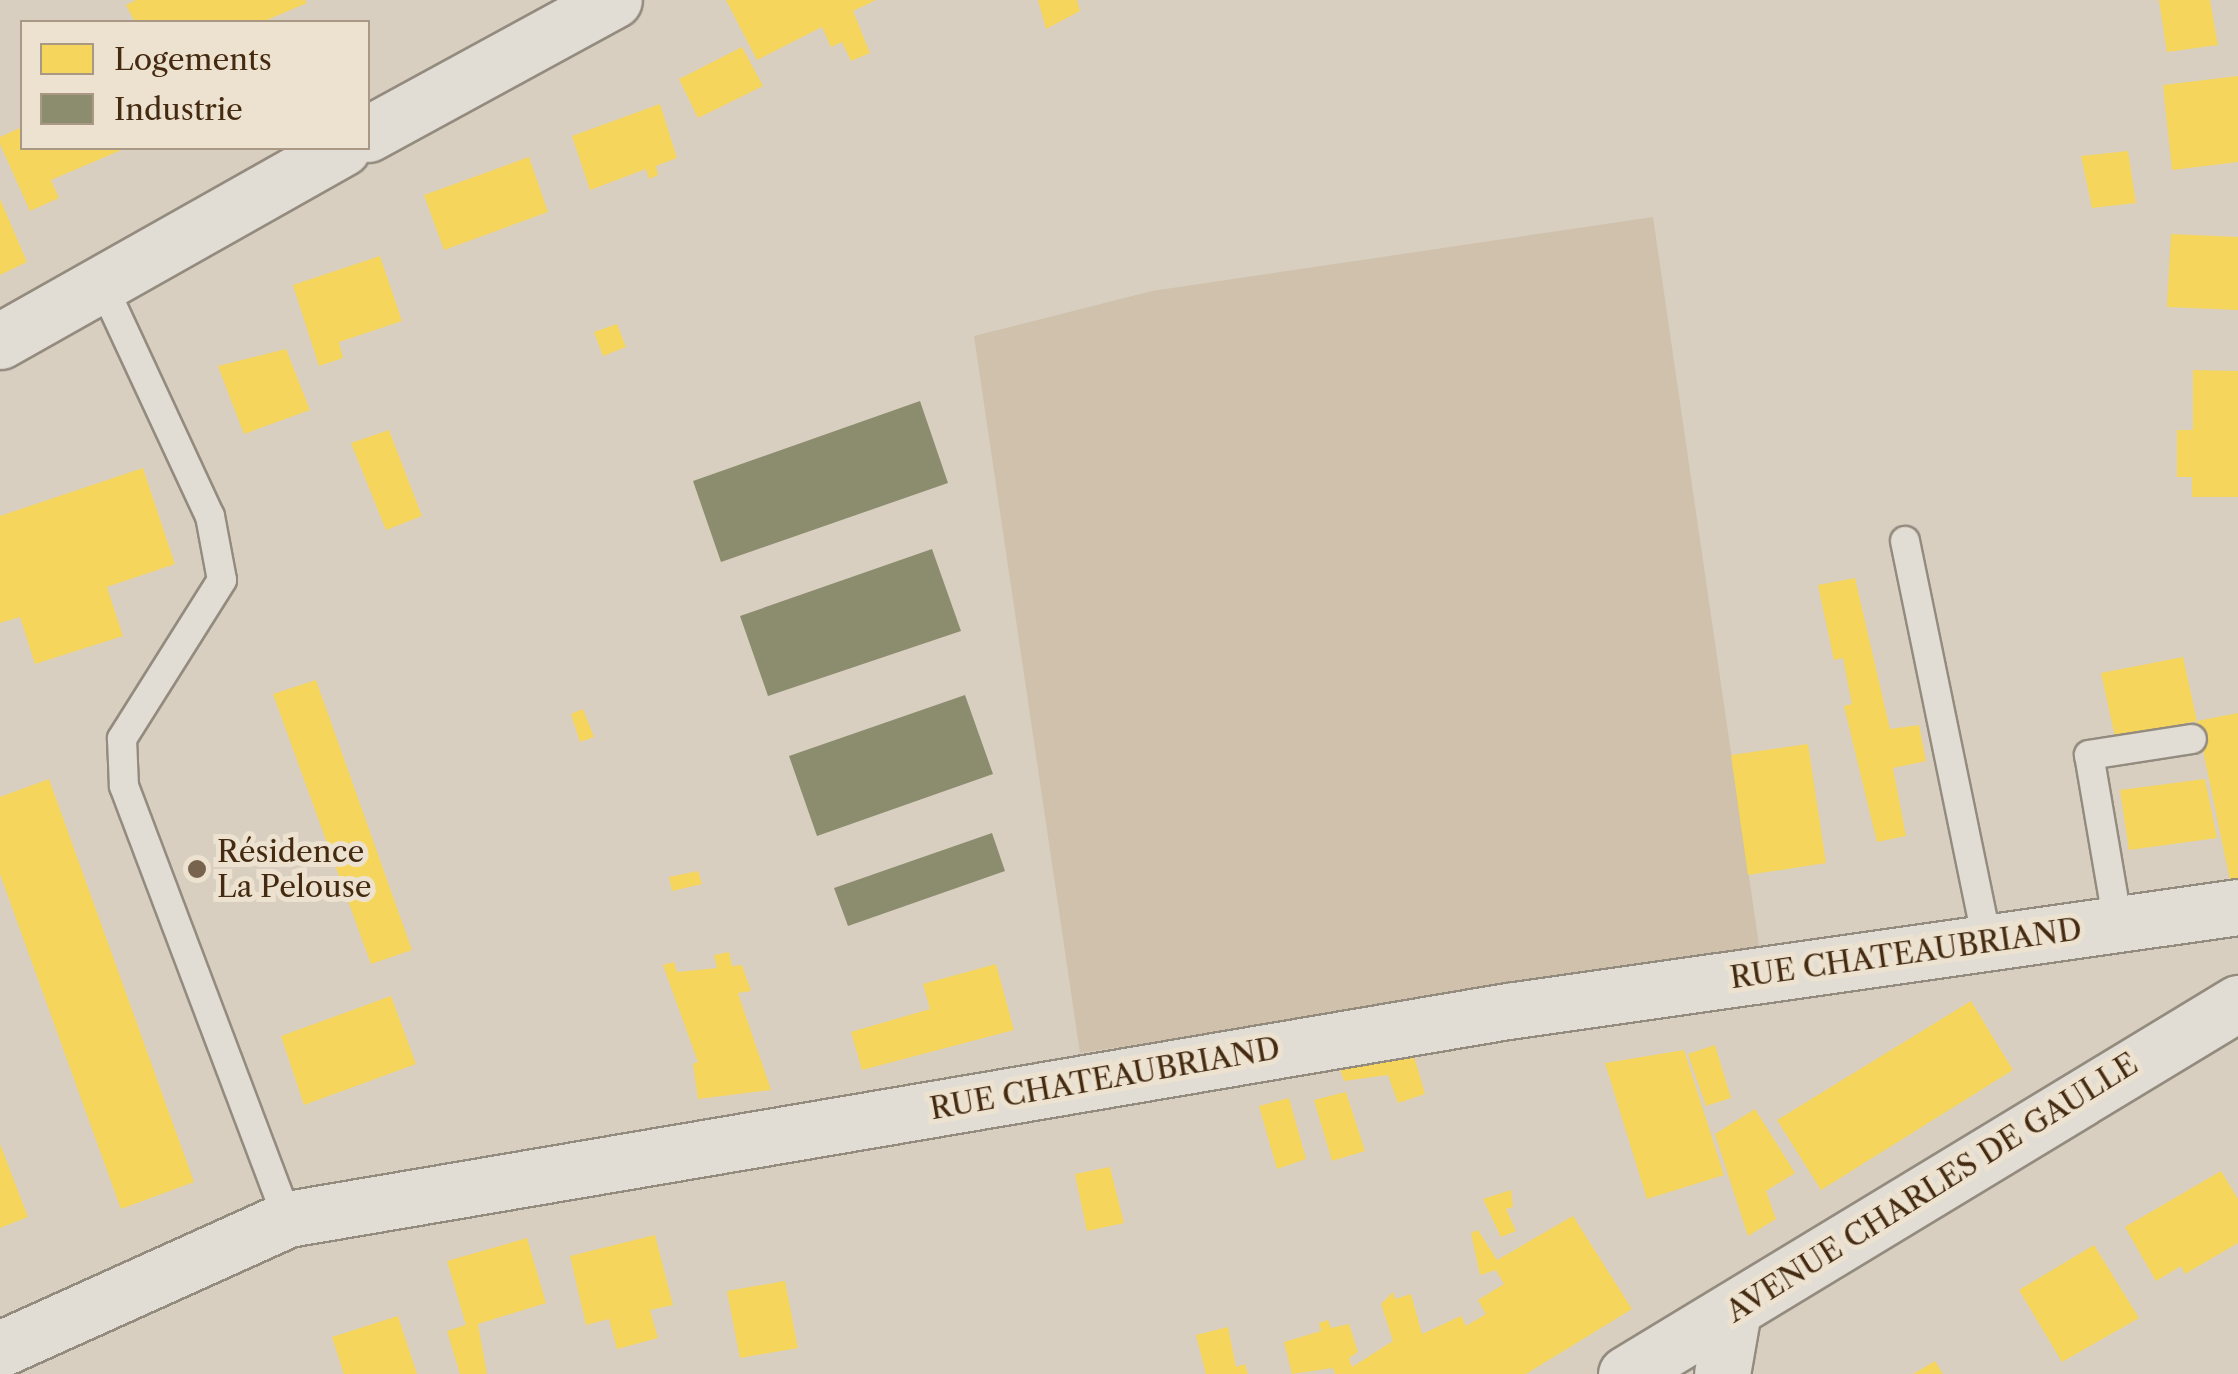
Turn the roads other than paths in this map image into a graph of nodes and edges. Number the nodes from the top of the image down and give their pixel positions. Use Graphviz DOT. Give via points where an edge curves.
graph roads {
  1 [pos="614,0"];
  2 [pos="370,133"];
  3 [pos="339,150"];
  4 [pos="104,286"];
  5 [pos="0,342"];
  6 [pos="1905,541"];
  7 [pos="2192,739"];
  8 [pos="2238,908"];
  9 [pos="2118,924"];
  10 [pos="1987,942"];
  11 [pos="2238,1003"];
  12 [pos="288,1219"];
  13 [pos="1732,1311"];
  14 [pos="0,1349"];
  15 [pos="1634,1372"];
  16 [pos="1722,1374"];
  1 -- 2 [label="street"];
  3 -- 4 [label="street"];
  4 -- 5 [label="street"];
  4 -- 12 [label="lane" via="210,516 222,580 122,739 124,786"];
  6 -- 10 [label="lane"];
  7 -- 9 [label="lane" via="2089,755"];
  8 -- 9 [label="street, RUE CHATEAUBRIAND"];
  9 -- 10 [label="street, RUE CHATEAUBRIAND"];
  10 -- 12 [label="street, RUE CHATEAUBRIAND" via="1508,1011"];
  11 -- 13 [label="street, AVENUE CHARLES DE GAULLE"];
  12 -- 14 [label="street, RUE CHATEAUBRIAND"];
  13 -- 15 [label="street, AVENUE CHARLES DE GAULLE"];
  13 -- 16 [label="street"];
}
